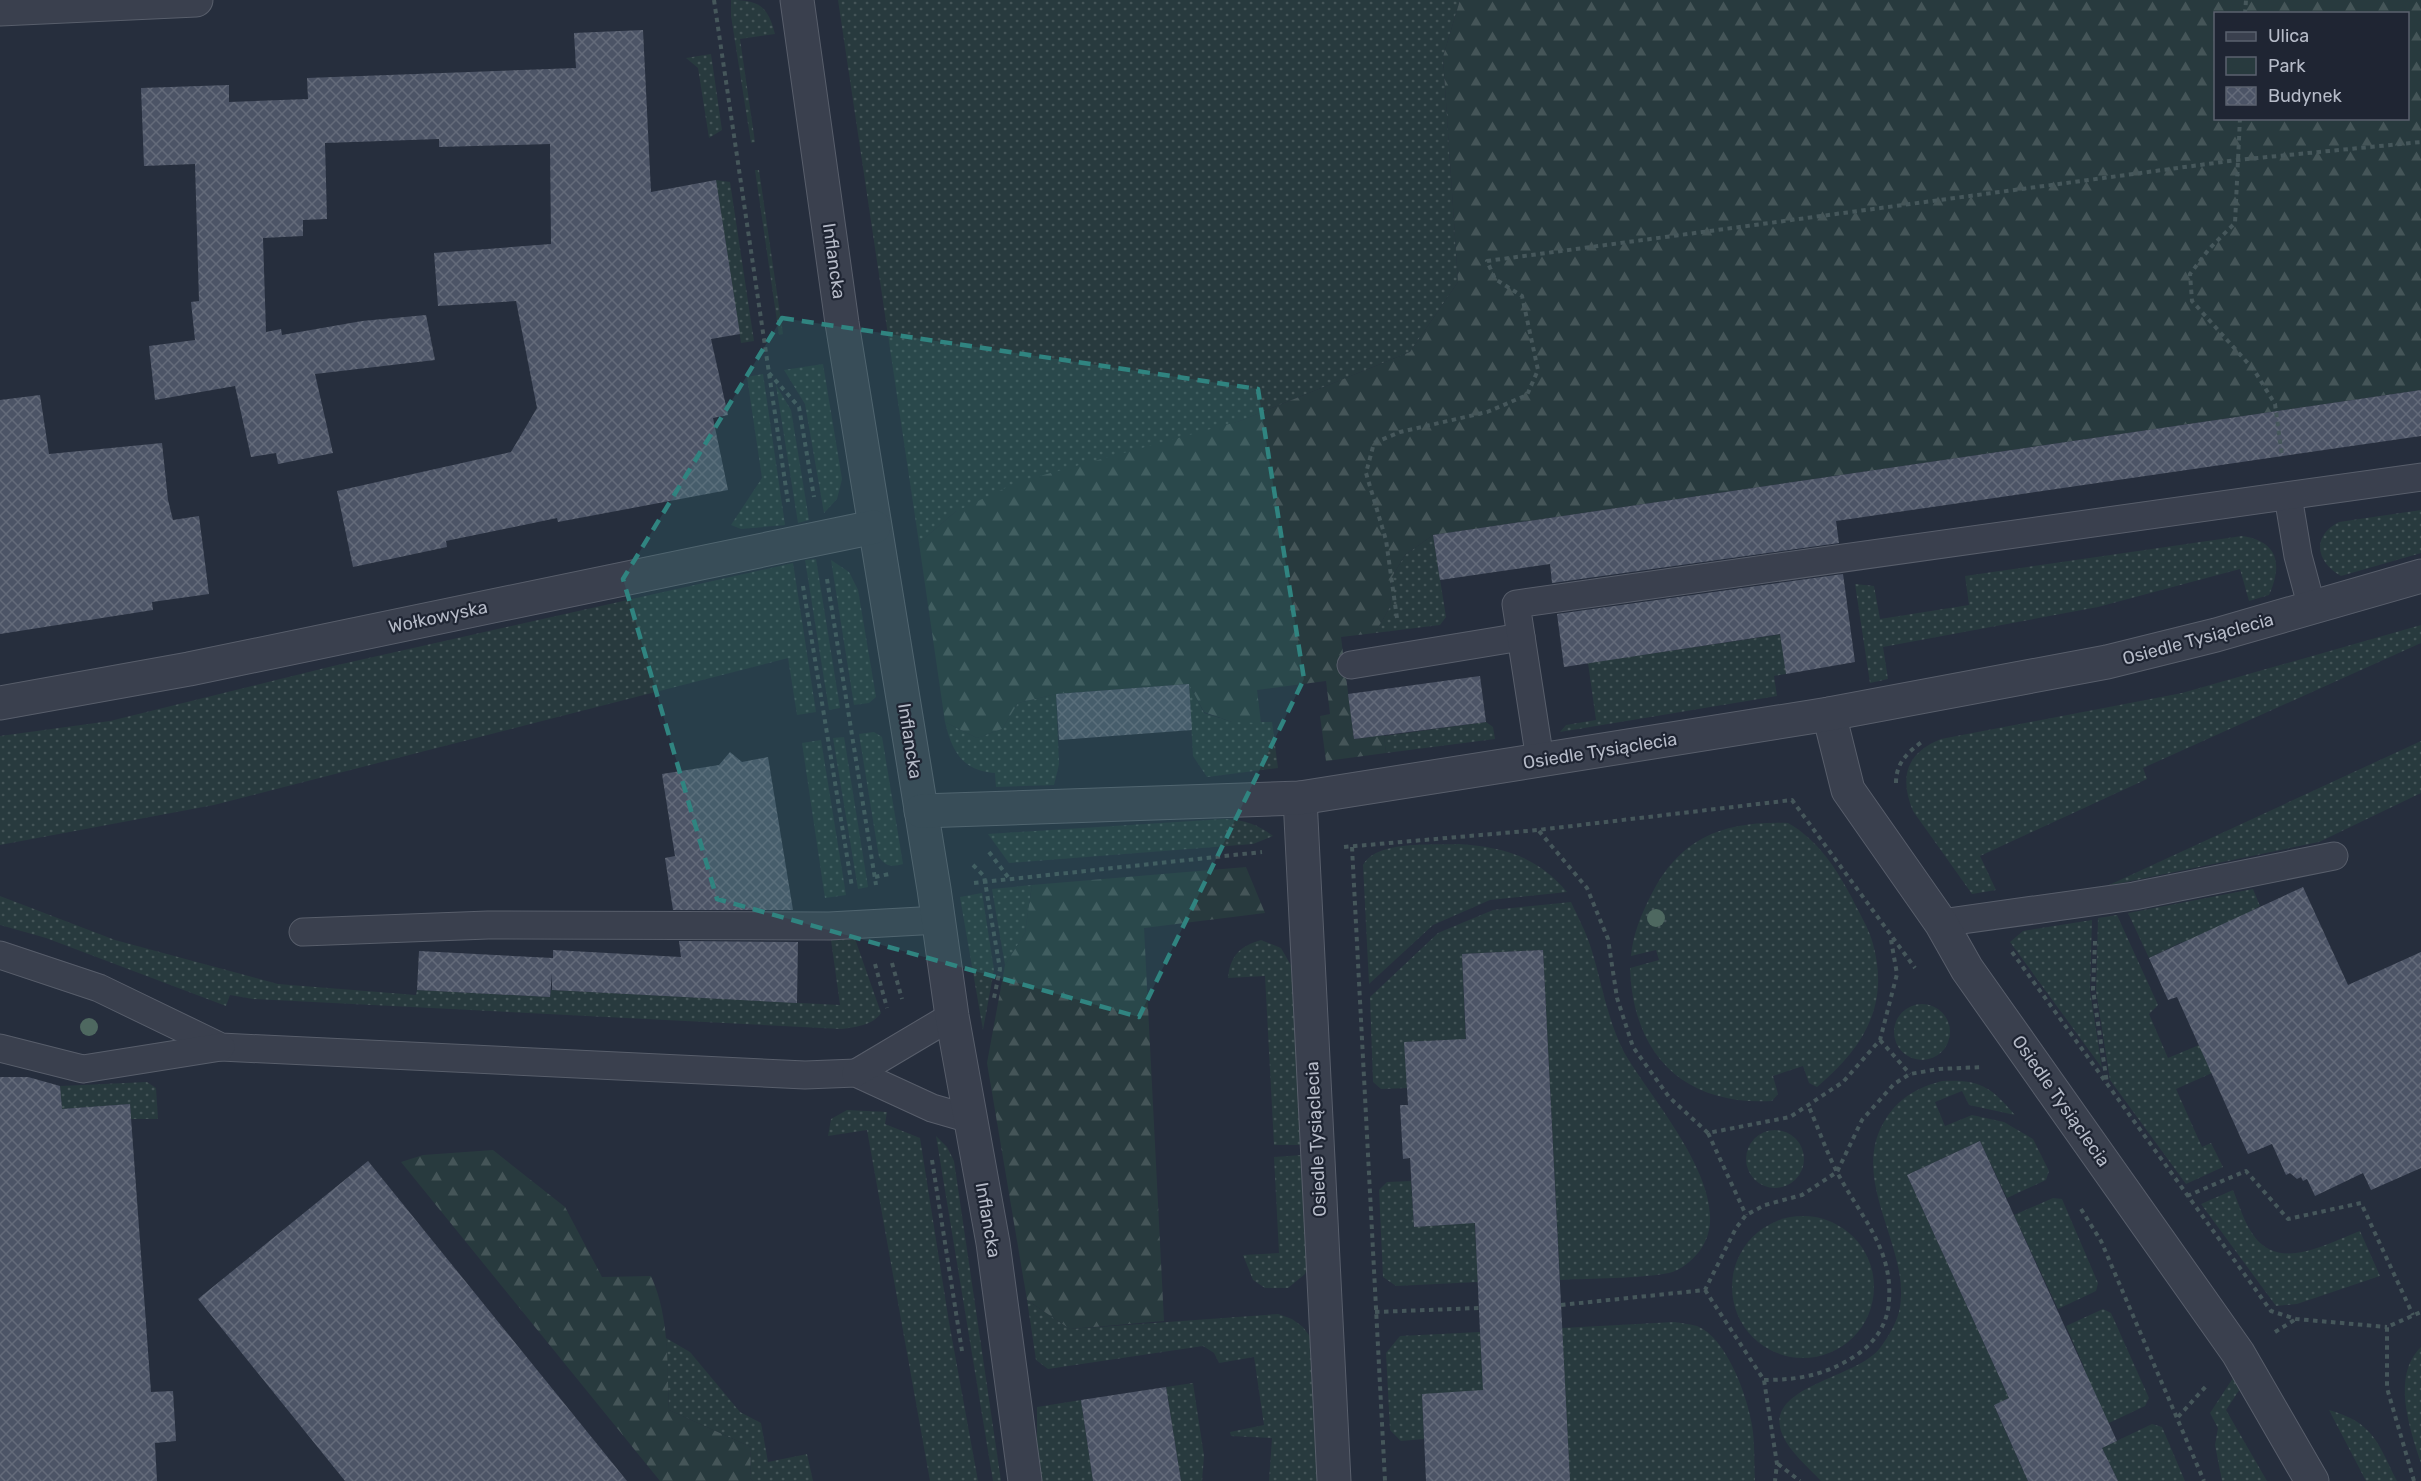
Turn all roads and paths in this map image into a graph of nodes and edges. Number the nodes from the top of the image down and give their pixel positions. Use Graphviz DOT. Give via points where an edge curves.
graph roads {
  1 [pos="196,0"];
  2 [pos="714,0"];
  3 [pos="797,0"];
  4 [pos="0,9"];
  5 [pos="2240,120"];
  6 [pos="2421,141"];
  7 [pos="2237,160"];
  8 [pos="769,373"];
  9 [pos="2421,477"];
  10 [pos="2288,496"];
  11 [pos="874,527"];
  12 [pos="808,540"];
  13 [pos="2421,576"];
  14 [pos="2312,608"];
  15 [pos="1521,637"];
  16 [pos="1402,656"];
  17 [pos="1351,665"];
  18 [pos="0,703"];
  19 [pos="1829,714"];
  20 [pos="1539,760"];
  21 [pos="1300,798"];
  22 [pos="921,811"];
  23 [pos="1538,830"];
  24 [pos="1352,847"];
  25 [pos="1302,848"];
  26 [pos="2334,856"];
  27 [pos="1008,878"];
  28 [pos="852,890"];
  29 [pos="2096,901"];
  30 [pos="939,920"];
  31 [pos="882,922"];
  32 [pos="1941,923"];
  33 [pos="303,932"];
  34 [pos="1890,937"];
  35 [pos="0,955"];
  36 [pos="1917,972"];
  37 [pos="952,1016"];
  38 [pos="1880,1040"];
  39 [pos="910,1041"];
  40 [pos="221,1047"];
  41 [pos="0,1048"];
  42 [pos="1982,1059"];
  43 [pos="856,1074"];
  44 [pos="1910,1074"];
  45 [pos="2108,1083"];
  46 [pos="1808,1105"];
  47 [pos="970,1119"];
  48 [pos="1708,1132"];
  49 [pos="1837,1172"];
  50 [pos="2187,1196"];
  51 [pos="2076,1202"];
  52 [pos="1746,1215"];
  53 [pos="1705,1290"];
  54 [pos="1561,1305"];
  55 [pos="1479,1308"];
  56 [pos="1375,1312"];
  57 [pos="2421,1312"];
  58 [pos="2413,1316"];
  59 [pos="1764,1380"];
  60 [pos="1777,1464"];
  61 [pos="1025,1481"];
  62 [pos="1334,1481"];
  63 [pos="1386,1481"];
  64 [pos="1775,1481"];
  65 [pos="1800,1481"];
  66 [pos="2204,1481"];
  67 [pos="2312,1481"];
  68 [pos="2414,1481"];
  1 -- 4 [label="street"];
  2 -- 8 [label="path"];
  3 -- 11 [label="street, Inflancka"];
  5 -- 7 [label="path"];
  6 -- 7 [label="path"];
  7 -- 10 [label="path" via="2235,223 2190,274 2192,301 2254,370 2275,405"];
  7 -- 16 [label="path" via="1487,261 1495,279 1522,296 1538,370 1527,395 1487,412 1400,432 1374,443 1366,473 1386,540"];
  8 -- 12 [label="path"];
  8 -- 12 [label="path" via="799,407"];
  9 -- 10 [label="lane"];
  10 -- 14 [label="lane"];
  10 -- 15 [label="lane" via="1516,604"];
  11 -- 12 [label="street, Wołkowyska"];
  11 -- 22 [label="street, Inflancka"];
  12 -- 18 [label="street, Wołkowyska" via="189,669"];
  12 -- 28 [label="path"];
  12 -- 31 [label="path"];
  13 -- 14 [label="street, Osiedle Tysiąclecia"];
  14 -- 19 [label="street, Osiedle Tysiąclecia" via="2107,662"];
  15 -- 16 [label="lane"];
  15 -- 20 [label="lane"];
  16 -- 17 [label="lane"];
  19 -- 20 [label="street, Osiedle Tysiąclecia"];
  19 -- 32 [label="street, Osiedle Tysiąclecia" via="1848,790"];
  20 -- 21 [label="street, Osiedle Tysiąclecia"];
  21 -- 22 [label="street, Osiedle Tysiąclecia"];
  21 -- 25 [label="street, Osiedle Tysiąclecia"];
  22 -- 30 [label="street, Inflancka"];
  23 -- 24 [label="path"];
  23 -- 34 [label="path" via="1792,800"];
  23 -- 48 [label="path" via="1587,888 1608,939 1617,998 1633,1047 1669,1097"];
  24 -- 25 [label="path"];
  24 -- 56 [label="path"];
  25 -- 27 [label="path"];
  25 -- 62 [label="street, Osiedle Tysiąclecia"];
  26 -- 29 [label="lane"];
  29 -- 32 [label="lane"];
  29 -- 45 [label="path" via="2093,990"];
  30 -- 31 [label="lane"];
  30 -- 37 [label="street, Inflancka"];
  31 -- 33 [label="lane" via="829,926 488,924"];
  31 -- 39 [label="path"];
  32 -- 67 [label="street, Osiedle Tysiąclecia" via="1967,969 2238,1353"];
  34 -- 36 [label="path"];
  34 -- 38 [label="path" via="1897,974"];
  35 -- 40 [label="lane" via="99,988"];
  37 -- 39 [label="lane"];
  37 -- 47 [label="street, Inflancka"];
  38 -- 44 [label="path"];
  38 -- 46 [label="path" via="1843,1082"];
  39 -- 43 [label="lane"];
  40 -- 41 [label="lane" via="83,1069"];
  40 -- 43 [label="lane" via="793,1075"];
  42 -- 44 [label="path" via="1988,1067"];
  43 -- 47 [label="lane" via="932,1108"];
  44 -- 49 [label="path" via="1894,1084 1862,1120"];
  46 -- 48 [label="path" via="1790,1117"];
  46 -- 49 [label="path"];
  47 -- 61 [label="street, Inflancka" via="993,1243"];
  48 -- 52 [label="path"];
  49 -- 52 [label="path" via="1802,1195 1765,1205"];
  49 -- 59 [label="path" via="1883,1250 1891,1280 1888,1316 1869,1347 1833,1370 1793,1380"];
  50 -- 58 [label="path" via="2246,1171 2288,1219 2361,1203"];
  51 -- 66 [label="path" via="2101,1241"];
  52 -- 53 [label="path"];
  53 -- 54 [label="path"];
  53 -- 59 [label="path"];
  55 -- 56 [label="path"];
  56 -- 63 [label="path"];
  57 -- 58 [label="path"];
  58 -- 68 [label="path" via="2387,1327 2386,1388"];
  59 -- 60 [label="path"];
  60 -- 64 [label="path"];
  60 -- 65 [label="path"];
}
